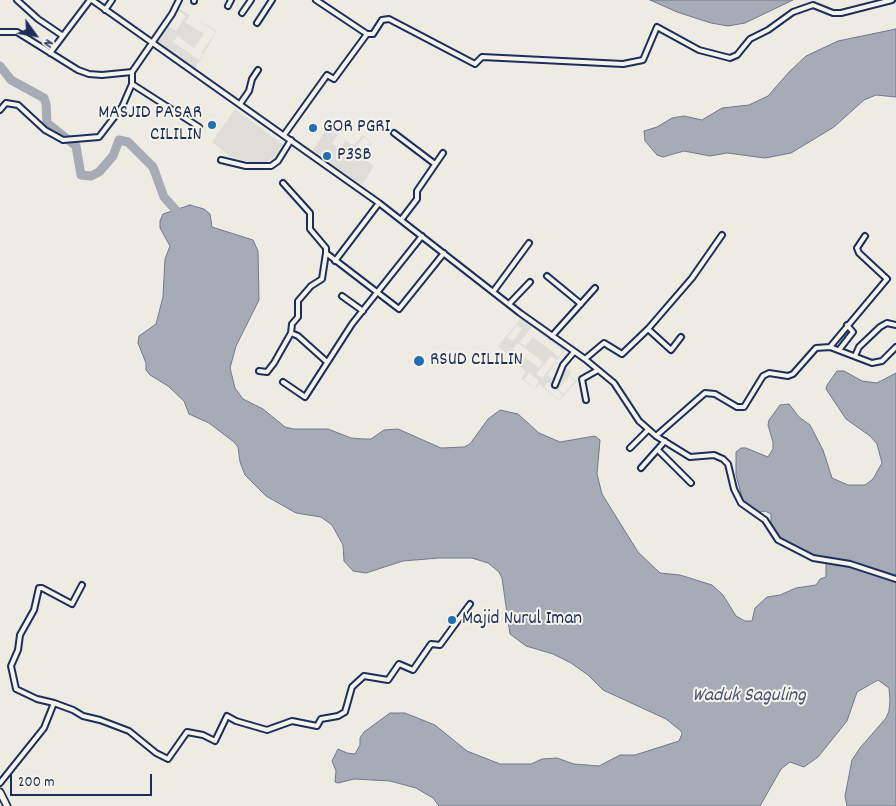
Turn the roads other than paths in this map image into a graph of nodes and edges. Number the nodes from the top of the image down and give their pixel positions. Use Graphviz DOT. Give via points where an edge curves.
graph roads {
  1 [pos="17,0"];
  2 [pos="91,0"];
  3 [pos="112,0"];
  4 [pos="179,0"];
  5 [pos="231,0"];
  6 [pos="250,0"];
  7 [pos="272,0"];
  8 [pos="316,0"];
  9 [pos="892,0"];
  10 [pos="228,6"];
  11 [pos="105,10"];
  12 [pos="242,13"];
  13 [pos="257,23"];
  14 [pos="0,32"];
  15 [pos="367,34"];
  16 [pos="62,36"];
  17 [pos="151,43"];
  18 [pos="50,53"];
  19 [pos="258,70"];
  20 [pos="132,72"];
  21 [pos="132,84"];
  22 [pos="240,104"];
  23 [pos="0,110"];
  24 [pos="199,127"];
  25 [pos="394,133"];
  26 [pos="284,135"];
  27 [pos="291,140"];
  28 [pos="443,153"];
  29 [pos="221,160"];
  30 [pos="435,164"];
  31 [pos="283,183"];
  32 [pos="379,203"];
  33 [pos="401,220"];
  34 [pos="422,236"];
  35 [pos="722,236"];
  36 [pos="865,236"];
  37 [pos="529,243"];
  38 [pos="326,252"];
  39 [pos="444,253"];
  40 [pos="335,261"];
  41 [pos="547,276"];
  42 [pos="530,282"];
  43 [pos="596,288"];
  44 [pos="378,292"];
  45 [pos="493,292"];
  46 [pos="342,296"];
  47 [pos="509,304"];
  48 [pos="581,304"];
  49 [pos="363,311"];
  50 [pos="847,325"];
  51 [pos="896,325"];
  52 [pos="648,329"];
  53 [pos="290,333"];
  54 [pos="552,336"];
  55 [pos="681,337"];
  56 [pos="830,347"];
  57 [pos="896,348"];
  58 [pos="839,350"];
  59 [pos="574,352"];
  60 [pos="855,356"];
  61 [pos="585,359"];
  62 [pos="327,362"];
  63 [pos="598,370"];
  64 [pos="259,371"];
  65 [pos="283,382"];
  66 [pos="555,385"];
  67 [pos="586,400"];
  68 [pos="648,430"];
  69 [pos="656,436"];
  70 [pos="665,441"];
  71 [pos="630,448"];
  72 [pos="658,450"];
  73 [pos="641,468"];
  74 [pos="691,483"];
  75 [pos="896,579"];
  76 [pos="82,585"];
  77 [pos="470,604"];
  78 [pos="54,703"];
  79 [pos="0,783"];
  80 [pos="0,792"];
  81 [pos="7,806"];
  1 -- 16 [label="street"];
  2 -- 11 [label="street"];
  2 -- 16 [label="street"];
  3 -- 11 [label="street"];
  4 -- 17 [label="street"];
  5 -- 10 [label="street"];
  6 -- 12 [label="street"];
  7 -- 13 [label="street"];
  8 -- 15 [label="street"];
  9 -- 15 [label="street" via="841,13 814,5 793,12 750,39 737,55 730,58 699,50 657,27 645,59 623,64 482,57 474,64 389,19 382,20 372,34"];
  11 -- 17 [label="street"];
  14 -- 18 [label="street" via="17,32"];
  15 -- 26 [label="street" via="334,79 327,75"];
  16 -- 18 [label="street"];
  17 -- 20 [label="street"];
  17 -- 22 [label="street"];
  18 -- 20 [label="street" via="89,74 102,76"];
  19 -- 22 [label="street"];
  20 -- 21 [label="street"];
  21 -- 23 [label="street" via="122,107 99,137 63,140 45,130 18,105 6,103"];
  21 -- 24 [label="street"];
  22 -- 26 [label="street"];
  25 -- 30 [label="street"];
  26 -- 27 [label="street"];
  27 -- 29 [label="street" via="271,166 246,166"];
  27 -- 32 [label="street"];
  28 -- 30 [label="street"];
  30 -- 33 [label="street" via="417,191 417,199"];
  31 -- 38 [label="street" via="310,213 311,230"];
  32 -- 33 [label="street"];
  32 -- 40 [label="street"];
  33 -- 34 [label="street"];
  34 -- 39 [label="street"];
  34 -- 44 [label="street"];
  35 -- 52 [label="street" via="692,278"];
  36 -- 50 [label="street" via="857,248 859,253 887,278"];
  37 -- 45 [label="street"];
  38 -- 40 [label="street"];
  38 -- 53 [label="street" via="322,278 298,301 298,317"];
  39 -- 44 [label="street" via="400,310"];
  39 -- 45 [label="street"];
  40 -- 44 [label="street"];
  41 -- 48 [label="street"];
  42 -- 47 [label="street"];
  43 -- 48 [label="street"];
  44 -- 49 [label="street"];
  45 -- 47 [label="street"];
  46 -- 49 [label="street"];
  47 -- 54 [label="street"];
  48 -- 54 [label="street"];
  49 -- 62 [label="street"];
  50 -- 56 [label="street"];
  50 -- 58 [label="street" via="853,332"];
  51 -- 60 [label="street" via="887,323 880,328 859,347"];
  52 -- 55 [label="street" via="671,350"];
  52 -- 61 [label="street" via="622,354 604,343"];
  53 -- 62 [label="street" via="298,336"];
  53 -- 64 [label="street" via="268,370"];
  54 -- 59 [label="street"];
  56 -- 58 [label="street"];
  56 -- 69 [label="street" via="816,348 790,376 766,374 744,407 705,393"];
  57 -- 60 [label="street" via="877,363"];
  58 -- 60 [label="street"];
  59 -- 61 [label="street"];
  59 -- 66 [label="street" via="563,366"];
  61 -- 63 [label="street"];
  62 -- 65 [label="street" via="304,397"];
  63 -- 67 [label="street" via="582,379"];
  63 -- 68 [label="street" via="614,383 634,415"];
  68 -- 69 [label="street"];
  68 -- 71 [label="street"];
  69 -- 70 [label="street"];
  70 -- 72 [label="street"];
  70 -- 75 [label="street" via="690,456 721,457 728,464 741,504 765,520 778,540 804,554"];
  72 -- 73 [label="street"];
  72 -- 74 [label="street"];
  76 -- 78 [label="street" via="72,604 39,588 34,610 20,635 11,666 16,689 37,700"];
  77 -- 78 [label="street" via="440,645 431,644 412,670 399,664 388,680 364,676 352,687 345,712 321,719 316,726 292,721 267,730 236,722 227,716 215,741 187,732 168,760 126,730"];
  78 -- 79 [label="street" via="44,728"];
  80 -- 81 [label="main road"];
}
